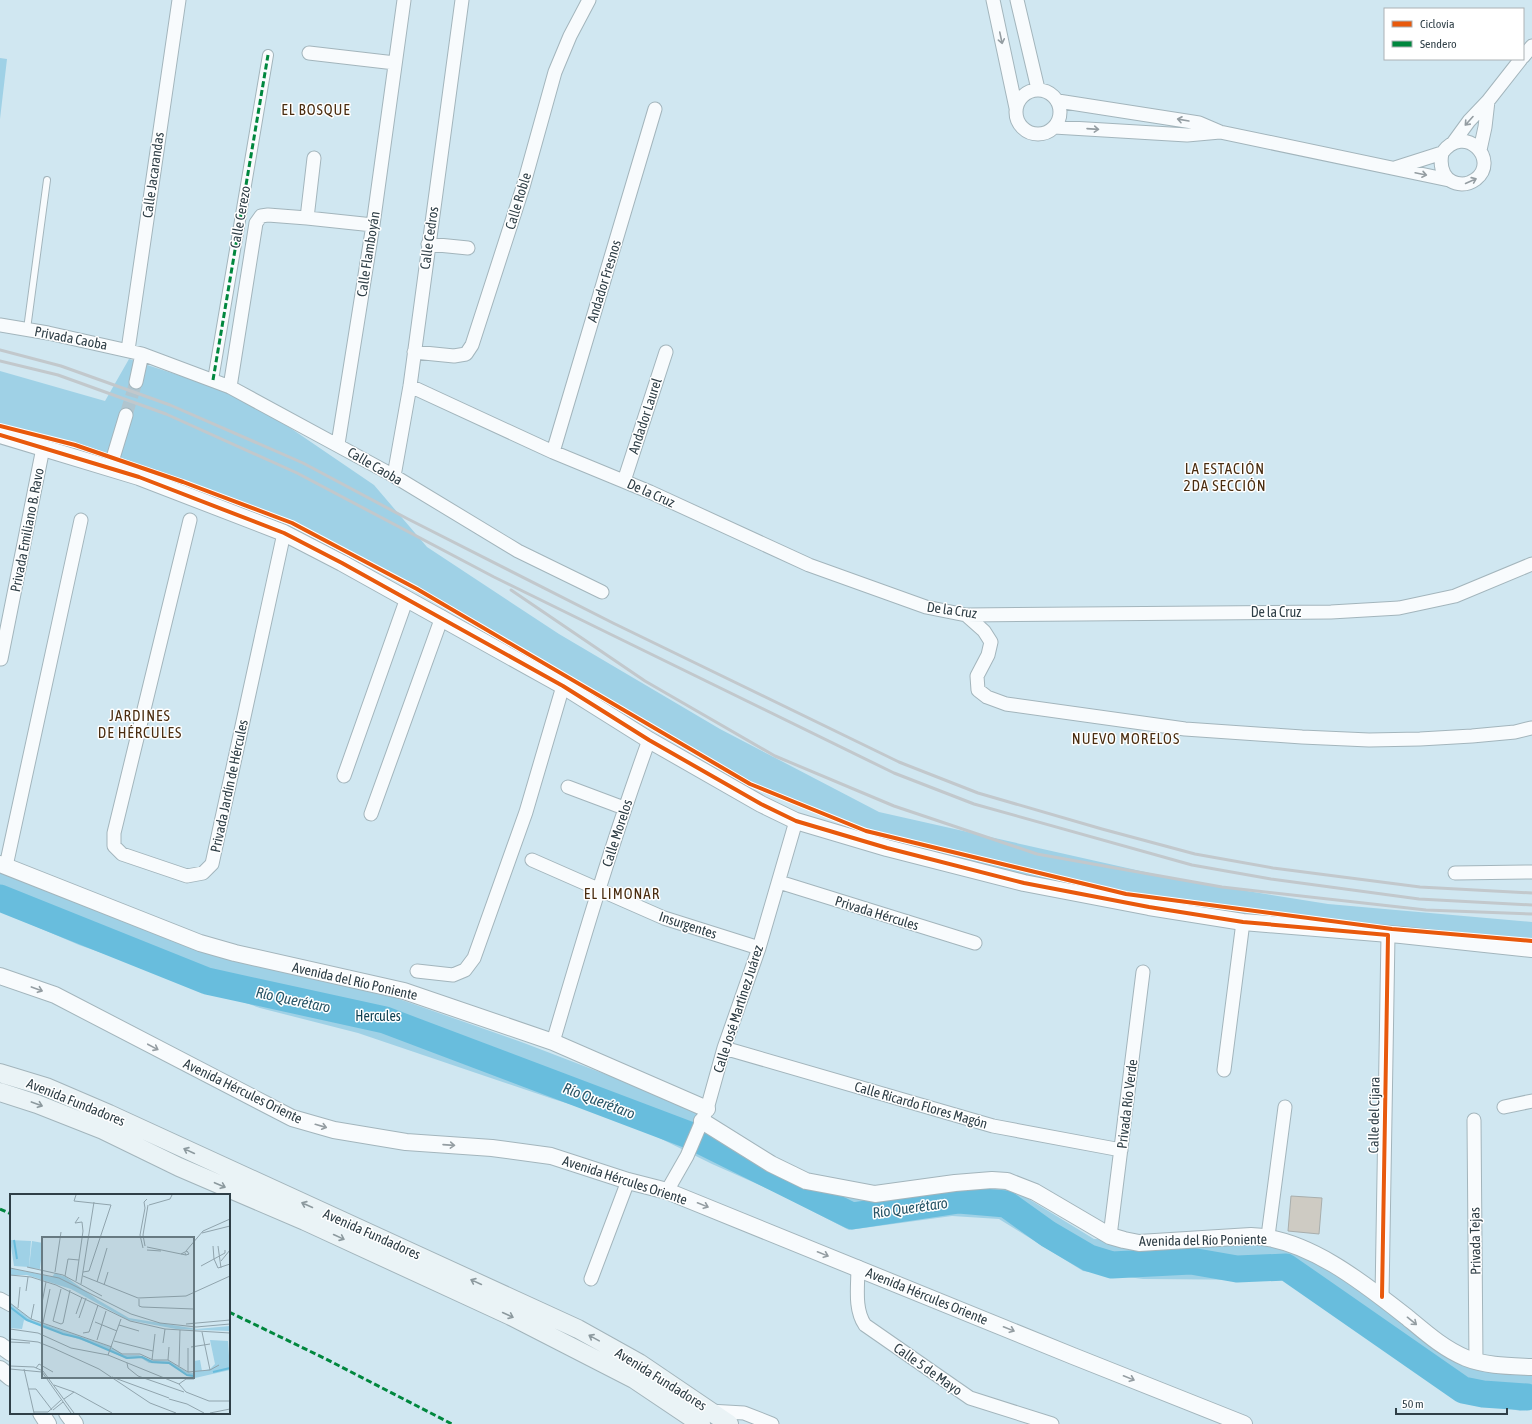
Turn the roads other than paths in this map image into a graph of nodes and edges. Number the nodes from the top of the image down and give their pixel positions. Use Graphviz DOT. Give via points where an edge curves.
graph roads {
  1 [pos="178,0"];
  2 [pos="404,0"];
  3 [pos="462,0"];
  4 [pos="589,0"];
  5 [pos="993,0"];
  6 [pos="1017,0"];
  7 [pos="1532,46"];
  8 [pos="309,53"];
  9 [pos="268,55"];
  10 [pos="1524,56"];
  11 [pos="1520,60"];
  12 [pos="395,63"];
  13 [pos="1038,89"];
  14 [pos="1058,101"];
  15 [pos="1488,101"];
  16 [pos="1016,108"];
  17 [pos="655,109"];
  18 [pos="1054,127"];
  19 [pos="1220,132"];
  20 [pos="1453,143"];
  21 [pos="1480,150"];
  22 [pos="1442,153"];
  23 [pos="314,158"];
  24 [pos="1393,168"];
  25 [pos="47,180"];
  26 [pos="1449,180"];
  27 [pos="307,218"];
  28 [pos="372,225"];
  29 [pos="428,244"];
  30 [pos="468,248"];
  31 [pos="0,325"];
  32 [pos="27,330"];
  33 [pos="128,350"];
  34 [pos="414,352"];
  35 [pos="666,352"];
  36 [pos="142,354"];
  37 [pos="213,380"];
  38 [pos="136,382"];
  39 [pos="410,386"];
  40 [pos="230,387"];
  41 [pos="126,415"];
  42 [pos="0,435"];
  43 [pos="338,444"];
  44 [pos="43,448"];
  45 [pos="553,452"];
  46 [pos="110,468"];
  47 [pos="394,476"];
  48 [pos="624,481"];
  49 [pos="81,520"];
  50 [pos="190,520"];
  51 [pos="284,533"];
  52 [pos="1532,564"];
  53 [pos="602,592"];
  54 [pos="407,598"];
  55 [pos="966,614"];
  56 [pos="442,618"];
  57 [pos="1,659"];
  58 [pos="563,686"];
  59 [pos="1531,728"];
  60 [pos="649,740"];
  61 [pos="344,776"];
  62 [pos="568,787"];
  63 [pos="624,808"];
  64 [pos="371,814"];
  65 [pos="796,821"];
  66 [pos="532,860"];
  67 [pos="3,865"];
  68 [pos="1532,872"];
  69 [pos="1456,873"];
  70 [pos="779,882"];
  71 [pos="598,890"];
  72 [pos="1243,922"];
  73 [pos="1388,935"];
  74 [pos="975,943"];
  75 [pos="759,948"];
  76 [pos="1532,949"];
  77 [pos="417,971"];
  78 [pos="1144,972"];
  79 [pos="0,976"];
  80 [pos="553,1042"];
  81 [pos="724,1048"];
  82 [pos="1224,1070"];
  83 [pos="0,1073"];
  84 [pos="0,1092"];
  85 [pos="1532,1101"];
  86 [pos="1285,1107"];
  87 [pos="1504,1107"];
  88 [pos="1474,1120"];
  89 [pos="702,1121"];
  90 [pos="1121,1150"];
  91 [pos="628,1181"];
  92 [pos="667,1191"];
  93 [pos="1110,1236"];
  94 [pos="1268,1236"];
  95 [pos="858,1267"];
  96 [pos="591,1279"];
  97 [pos="1382,1297"];
  98 [pos="0,1298"];
  99 [pos="10,1303"];
  100 [pos="0,1345"];
  101 [pos="10,1351"];
  102 [pos="1476,1362"];
  103 [pos="1532,1367"];
  104 [pos="0,1369"];
  105 [pos="10,1377"];
  106 [pos="42,1414"];
  107 [pos="68,1414"];
  108 [pos="704,1419"];
  109 [pos="48,1424"];
  110 [pos="75,1424"];
  111 [pos="729,1424"];
  112 [pos="772,1424"];
  113 [pos="1052,1424"];
  114 [pos="1244,1424"];
  1 -- 33 [label="street, Calle Jacarandas"];
  2 -- 12 [label="street, Calle Flamboyán"];
  3 -- 29 [label="street, Calle Cedros"];
  4 -- 34 [label="street, Calle Roble" via="555,72 523,187 472,345 466,354 454,356"];
  5 -- 16 [label="street, one-way"];
  6 -- 13 [label="street"];
  7 -- 10 [label="street"];
  8 -- 12 [label="street"];
  9 -- 37 [label="street, Calle Cerezo"];
  11 -- 15 [label="street"];
  12 -- 28 [label="street, Calle Flamboyán"];
  13 -- 14 [label="street" via="1050,93"];
  13 -- 16 [label="street" via="1020,98"];
  14 -- 18 [label="street" via="1059,119"];
  19 -- 14 [label="street, one-way" via="1199,123"];
  15 -- 20 [label="street, one-way"];
  15 -- 21 [label="street"];
  16 -- 18 [label="street" via="1017,119 1023,128 1033,133 1045,133"];
  17 -- 45 [label="street, Andador Fresnos"];
  18 -- 19 [label="street, one-way" via="1187,135"];
  19 -- 24 [label="street"];
  20 -- 21 [label="street" via="1468,142"];
  20 -- 22 [label="street"];
  26 -- 21 [label="street, one-way" via="1456,184 1464,184 1478,178 1484,164"];
  22 -- 24 [label="street"];
  22 -- 26 [label="street" via="1441,168"];
  23 -- 27 [label="street"];
  24 -- 26 [label="street, one-way"];
  25 -- 32 [label="lane"];
  27 -- 28 [label="street, Calle Cerezo"];
  27 -- 40 [label="street, Calle Cerezo" via="268,215 261,216 256,223"];
  28 -- 43 [label="street, Calle Flamboyán"];
  29 -- 30 [label="street"];
  29 -- 34 [label="street, Calle Cedros"];
  31 -- 32 [label="street, Privada Caoba"];
  32 -- 33 [label="street, Privada Caoba"];
  33 -- 36 [label="street, Privada Caoba"];
  34 -- 39 [label="street, Calle Cedros"];
  35 -- 48 [label="street, Andador Laurel"];
  36 -- 37 [label="street, Calle Caoba"];
  36 -- 38 [label="street"];
  37 -- 40 [label="street, Calle Caoba"];
  39 -- 45 [label="street, De la Cruz"];
  39 -- 47 [label="street, Calle Cedros"];
  40 -- 43 [label="street, Calle Caoba"];
  41 -- 46 [label="street"];
  42 -- 44 [label="street"];
  43 -- 47 [label="street, Calle Caoba"];
  44 -- 46 [label="street"];
  44 -- 57 [label="street, Privada Emiliano B. Ravo"];
  45 -- 48 [label="street, De la Cruz"];
  46 -- 51 [label="street"];
  47 -- 53 [label="street, Calle Caoba" via="518,550"];
  48 -- 55 [label="street, De la Cruz" via="809,565 926,607"];
  49 -- 67 [label="street"];
  50 -- 51 [label="street, Privada Jardín de Hércules" via="114,833 114,846 122,854 187,876 203,873 212,864"];
  51 -- 54 [label="street"];
  52 -- 55 [label="street, De la Cruz" via="1455,596 1399,608 1331,612"];
  54 -- 56 [label="street"];
  54 -- 61 [label="street"];
  55 -- 59 [label="street" via="984,631 991,642 988,655 977,676 978,690 986,697 1006,704 1185,729 1302,737 1369,740 1472,736"];
  56 -- 58 [label="street"];
  56 -- 64 [label="street"];
  58 -- 60 [label="street"];
  58 -- 77 [label="street" via="526,812 474,958 465,970 453,975"];
  60 -- 63 [label="street, Calle Morelos"];
  60 -- 65 [label="street" via="761,804"];
  62 -- 63 [label="street"];
  63 -- 71 [label="street, Calle Morelos"];
  65 -- 70 [label="street, Calle José Martínez Juárez"];
  65 -- 72 [label="street" via="887,848 1024,883"];
  66 -- 71 [label="street, Insurgentes"];
  67 -- 80 [label="street, Avenida del Río Poniente" via="200,943 404,991"];
  68 -- 69 [label="street"];
  70 -- 74 [label="street, Privada Hércules"];
  70 -- 75 [label="street, Calle José Martínez Juárez"];
  71 -- 75 [label="street, Insurgentes" via="664,918"];
  71 -- 80 [label="street, Calle Morelos"];
  72 -- 73 [label="street"];
  72 -- 82 [label="street"];
  73 -- 76 [label="street"];
  73 -- 97 [label="street, Calle del Cíjara"];
  75 -- 81 [label="street, Calle José Martínez Juárez"];
  78 -- 90 [label="street, Privada Río Verde"];
  79 -- 91 [label="street, Avenida Hércules Oriente, one-way" via="55,995 292,1118 334,1130 406,1142 492,1148 551,1156"];
  80 -- 89 [label="street, Avenida del Río Poniente"];
  81 -- 89 [label="street, Calle José Martínez Juárez"];
  81 -- 90 [label="street, Calle Ricardo Flores Magón" via="993,1126"];
  108 -- 83 [label="main road, Avenida Fundadores, one-way" via="639,1363 578,1329 109,1114 46,1087"];
  84 -- 108 [label="main road, Avenida Fundadores, one-way" via="103,1130 179,1168 305,1221 511,1316 634,1379"];
  85 -- 87 [label="street"];
  86 -- 94 [label="street"];
  88 -- 102 [label="street, Privada Tejas"];
  89 -- 92 [label="street, Calle José Martínez Juárez" via="687,1156"];
  89 -- 93 [label="street, Avenida del Río Poniente" via="771,1164 806,1180 875,1194 956,1183 992,1180 1007,1182 1034,1192"];
  90 -- 93 [label="street, Privada Río Verde"];
  91 -- 92 [label="street, Avenida Hércules Oriente"];
  91 -- 96 [label="street"];
  92 -- 95 [label="street, Avenida Hércules Oriente, one-way"];
  93 -- 94 [label="street, Avenida del Río Poniente" via="1139,1242"];
  94 -- 97 [label="street, Avenida del Río Poniente" via="1323,1257"];
  95 -- 113 [label="street, Calle 5 de Mayo" via="858,1305 865,1325 970,1398"];
  95 -- 114 [label="street, Avenida Hércules Oriente, one-way"];
  97 -- 102 [label="street, Avenida del Río Poniente, one-way" via="1445,1347"];
  98 -- 99 [label="street"];
  100 -- 101 [label="street"];
  102 -- 103 [label="street, Avenida del Río Poniente"];
  104 -- 105 [label="street"];
  106 -- 109 [label="street"];
  107 -- 110 [label="street"];
  108 -- 111 [label="main road, Avenida Fundadores"];
  108 -- 112 [label="street" via="744,1413"];
}
